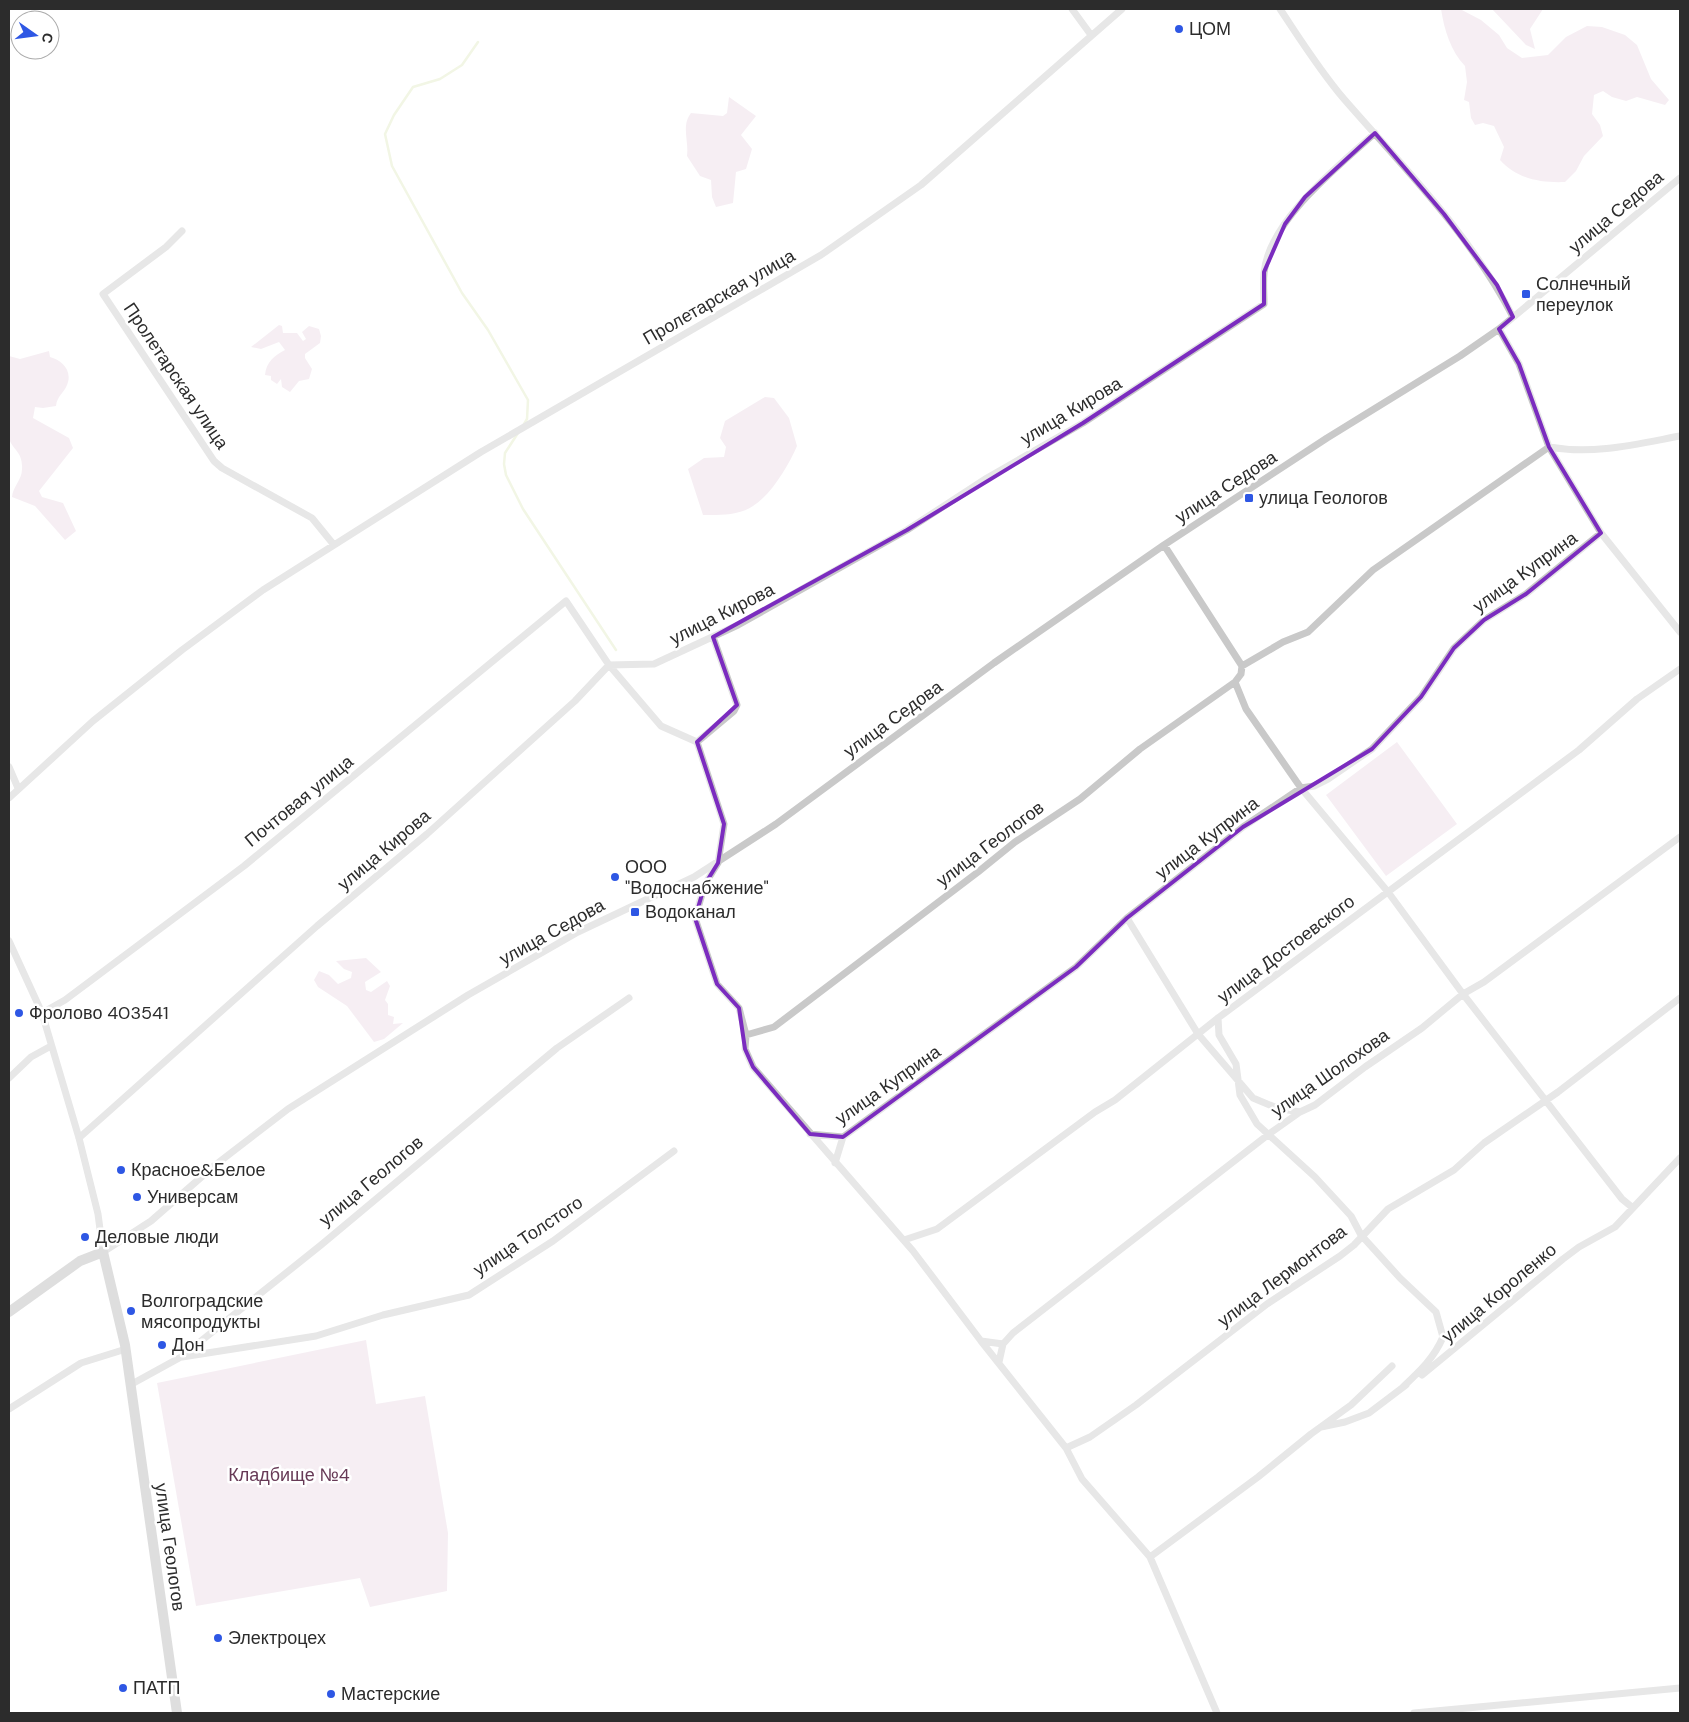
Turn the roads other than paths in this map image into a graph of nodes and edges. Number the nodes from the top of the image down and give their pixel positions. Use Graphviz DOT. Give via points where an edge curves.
graph roads {
  1 [pos="1072,9"];
  2 [pos="1122,9"];
  3 [pos="1280,9"];
  4 [pos="1091,35"];
  5 [pos="1375,133"];
  6 [pos="1680,178"];
  7 [pos="182,231"];
  8 [pos="1513,317"];
  9 [pos="1499,329"];
  10 [pos="1680,436"];
  11 [pos="1549,447"];
  12 [pos="1602,533"];
  13 [pos="334,545"];
  14 [pos="1164,545"];
  15 [pos="1680,632"];
  16 [pos="713,638"];
  17 [pos="609,665"];
  18 [pos="1242,666"];
  19 [pos="1680,669"];
  20 [pos="1235,682"];
  21 [pos="697,742"];
  22 [pos="9,767"];
  23 [pos="18,788"];
  24 [pos="1300,788"];
  25 [pos="9,798"];
  26 [pos="1680,837"];
  27 [pos="718,863"];
  28 [pos="694,877"];
  29 [pos="705,884"];
  30 [pos="1388,892"];
  31 [pos="1127,918"];
  32 [pos="9,940"];
  33 [pos="1463,994"];
  34 [pos="629,998"];
  35 [pos="1680,998"];
  36 [pos="42,1013"];
  37 [pos="1218,1018"];
  38 [pos="1198,1034"];
  39 [pos="746,1035"];
  40 [pos="51,1046"];
  41 [pos="9,1078"];
  42 [pos="1236,1080"];
  43 [pos="1544,1100"];
  44 [pos="1300,1112"];
  45 [pos="810,1134"];
  46 [pos="1268,1134"];
  47 [pos="842,1137"];
  48 [pos="79,1138"];
  49 [pos="674,1151"];
  50 [pos="1680,1158"];
  51 [pos="835,1163"];
  52 [pos="1633,1208"];
  53 [pos="1362,1235"];
  54 [pos="904,1240"];
  55 [pos="104,1252"];
  56 [pos="9,1312"];
  57 [pos="981,1340"];
  58 [pos="1003,1344"];
  59 [pos="126,1350"];
  60 [pos="181,1357"];
  61 [pos="999,1362"];
  62 [pos="1392,1366"];
  63 [pos="130,1384"];
  64 [pos="1403,1387"];
  65 [pos="9,1408"];
  66 [pos="1321,1427"];
  67 [pos="1066,1448"];
  68 [pos="1150,1557"];
  69 [pos="1680,1688"];
  70 [pos="177,1713"];
  71 [pos="1217,1713"];
  72 [pos="1414,1713"];
  1 -- 4 [label="street"];
  2 -- 4 [label="street, Пролетарская улица"];
  3 -- 5 [label="street" via="1343,97"];
  4 -- 13 [label="street, Пролетарская улица" via="921,185 822,255 481,452"];
  5 -- 8 [label="street" via="1444,214 1497,285"];
  5 -- 16 [label="street, улица Кирова" via="1305,197 1285,224 1269,252 1264,304 1084,423 987,478 907,530"];
  6 -- 8 [label="street, улица Седова"];
  7 -- 13 [label="street, Пролетарская улица" via="166,247 102,294 214,461 312,518"];
  8 -- 9 [label="street, улица Седова"];
  9 -- 11 [label="street" via="1519,364"];
  9 -- 14 [label="street, улица Седова"];
  10 -- 11 [label="street" via="1601,450 1569,451"];
  11 -- 12 [label="street"];
  11 -- 18 [label="street" via="1373,570 1308,632 1283,642"];
  12 -- 15 [label="street"];
  12 -- 24 [label="street, улица Куприна" via="1526,594 1484,620 1454,648 1421,697 1372,748 1328,779"];
  13 -- 23 [label="street, Пролетарская улица" via="263,590 182,650 93,721"];
  14 -- 18 [label="street"];
  14 -- 27 [label="street, улица Седова" via="994,663"];
  16 -- 17 [label="street, улица Кирова" via="654,664"];
  16 -- 21 [label="street" via="737,705"];
  17 -- 21 [label="street" via="661,726"];
  17 -- 36 [label="street, Почтовая улица" via="566,601 244,866 71,995"];
  17 -- 48 [label="street, улица Кирова" via="575,701 427,834 317,926"];
  18 -- 20 [label="street"];
  19 -- 30 [label="street, улица Достоевского" via="1638,699 1580,750"];
  20 -- 24 [label="street" via="1246,709"];
  20 -- 39 [label="street, улица Геологов" via="1140,748 1080,799 1014,842 774,1027"];
  21 -- 27 [label="street" via="724,824"];
  22 -- 23 [label="street"];
  23 -- 25 [label="street, Пролетарская улица"];
  24 -- 30 [label="street"];
  24 -- 31 [label="street, улица Куприна" via="1243,827"];
  26 -- 33 [label="street, улица Шолохова" via="1484,982"];
  27 -- 28 [label="street, улица Седова"];
  27 -- 29 [label="street"];
  28 -- 29 [label="street" via="702,877"];
  28 -- 55 [label="street, улица Седова" via="578,932 468,995 288,1109 214,1166 151,1221"];
  29 -- 39 [label="street" via="696,918 717,984 739,1008"];
  30 -- 33 [label="street"];
  30 -- 37 [label="street, улица Достоевского"];
  31 -- 38 [label="street"];
  31 -- 47 [label="street, улица Куприна" via="1076,967"];
  32 -- 36 [label="street"];
  33 -- 43 [label="street"];
  33 -- 44 [label="street, улица Шолохова" via="1422,1028 1315,1105"];
  34 -- 60 [label="street, улица Геологов" via="542,1060"];
  35 -- 43 [label="street, улица Лермонтова"];
  36 -- 40 [label="street"];
  37 -- 38 [label="street, улица Достоевского"];
  37 -- 42 [label="street" via="1219,1036 1236,1064"];
  38 -- 42 [label="street"];
  38 -- 54 [label="street, улица Достоевского" via="1116,1100 1095,1112 951,1220 937,1229"];
  39 -- 45 [label="street" via="745,1049 753,1067"];
  40 -- 41 [label="street" via="31,1057"];
  40 -- 48 [label="street"];
  42 -- 44 [label="street" via="1253,1098 1277,1108"];
  42 -- 46 [label="street" via="1252,1117"];
  43 -- 52 [label="street" via="1622,1199"];
  43 -- 53 [label="street, улица Лермонтова" via="1484,1143 1454,1170 1388,1209"];
  44 -- 46 [label="street, улица Шолохова"];
  45 -- 47 [label="street, улица Куприна"];
  45 -- 51 [label="street"];
  46 -- 53 [label="street" via="1351,1216"];
  46 -- 58 [label="street, улица Шолохова"];
  47 -- 51 [label="street"];
  48 -- 55 [label="street"];
  49 -- 60 [label="street, улица Толстого" via="553,1241 469,1295 383,1315 316,1336"];
  50 -- 52 [label="street, улица Короленко"];
  51 -- 54 [label="street"];
  52 -- 64 [label="street, улица Короленко" via="1615,1227 1569,1255 1445,1357"];
  53 -- 64 [label="street" via="1436,1312 1441,1329 1443,1338 1437,1352"];
  53 -- 67 [label="street, улица Лермонтова" via="1340,1256 1267,1304 1136,1405 1090,1437"];
  54 -- 57 [label="street"];
  55 -- 56 [label="street" via="80,1261"];
  55 -- 59 [label="street, улица Геологов"];
  57 -- 58 [label="street"];
  57 -- 61 [label="street"];
  58 -- 61 [label="street"];
  59 -- 63 [label="street, улица Геологов"];
  59 -- 65 [label="street" via="81,1363"];
  60 -- 63 [label="street, улица Геологов"];
  61 -- 67 [label="street"];
  62 -- 66 [label="street, улица Короленко" via="1352,1406"];
  63 -- 70 [label="street, улица Геологов"];
  64 -- 66 [label="street, улица Короленко" via="1369,1413"];
  66 -- 68 [label="street, улица Короленко"];
  67 -- 68 [label="street" via="1082,1479"];
  68 -- 71 [label="street"];
  69 -- 72 [label="street"];
}
